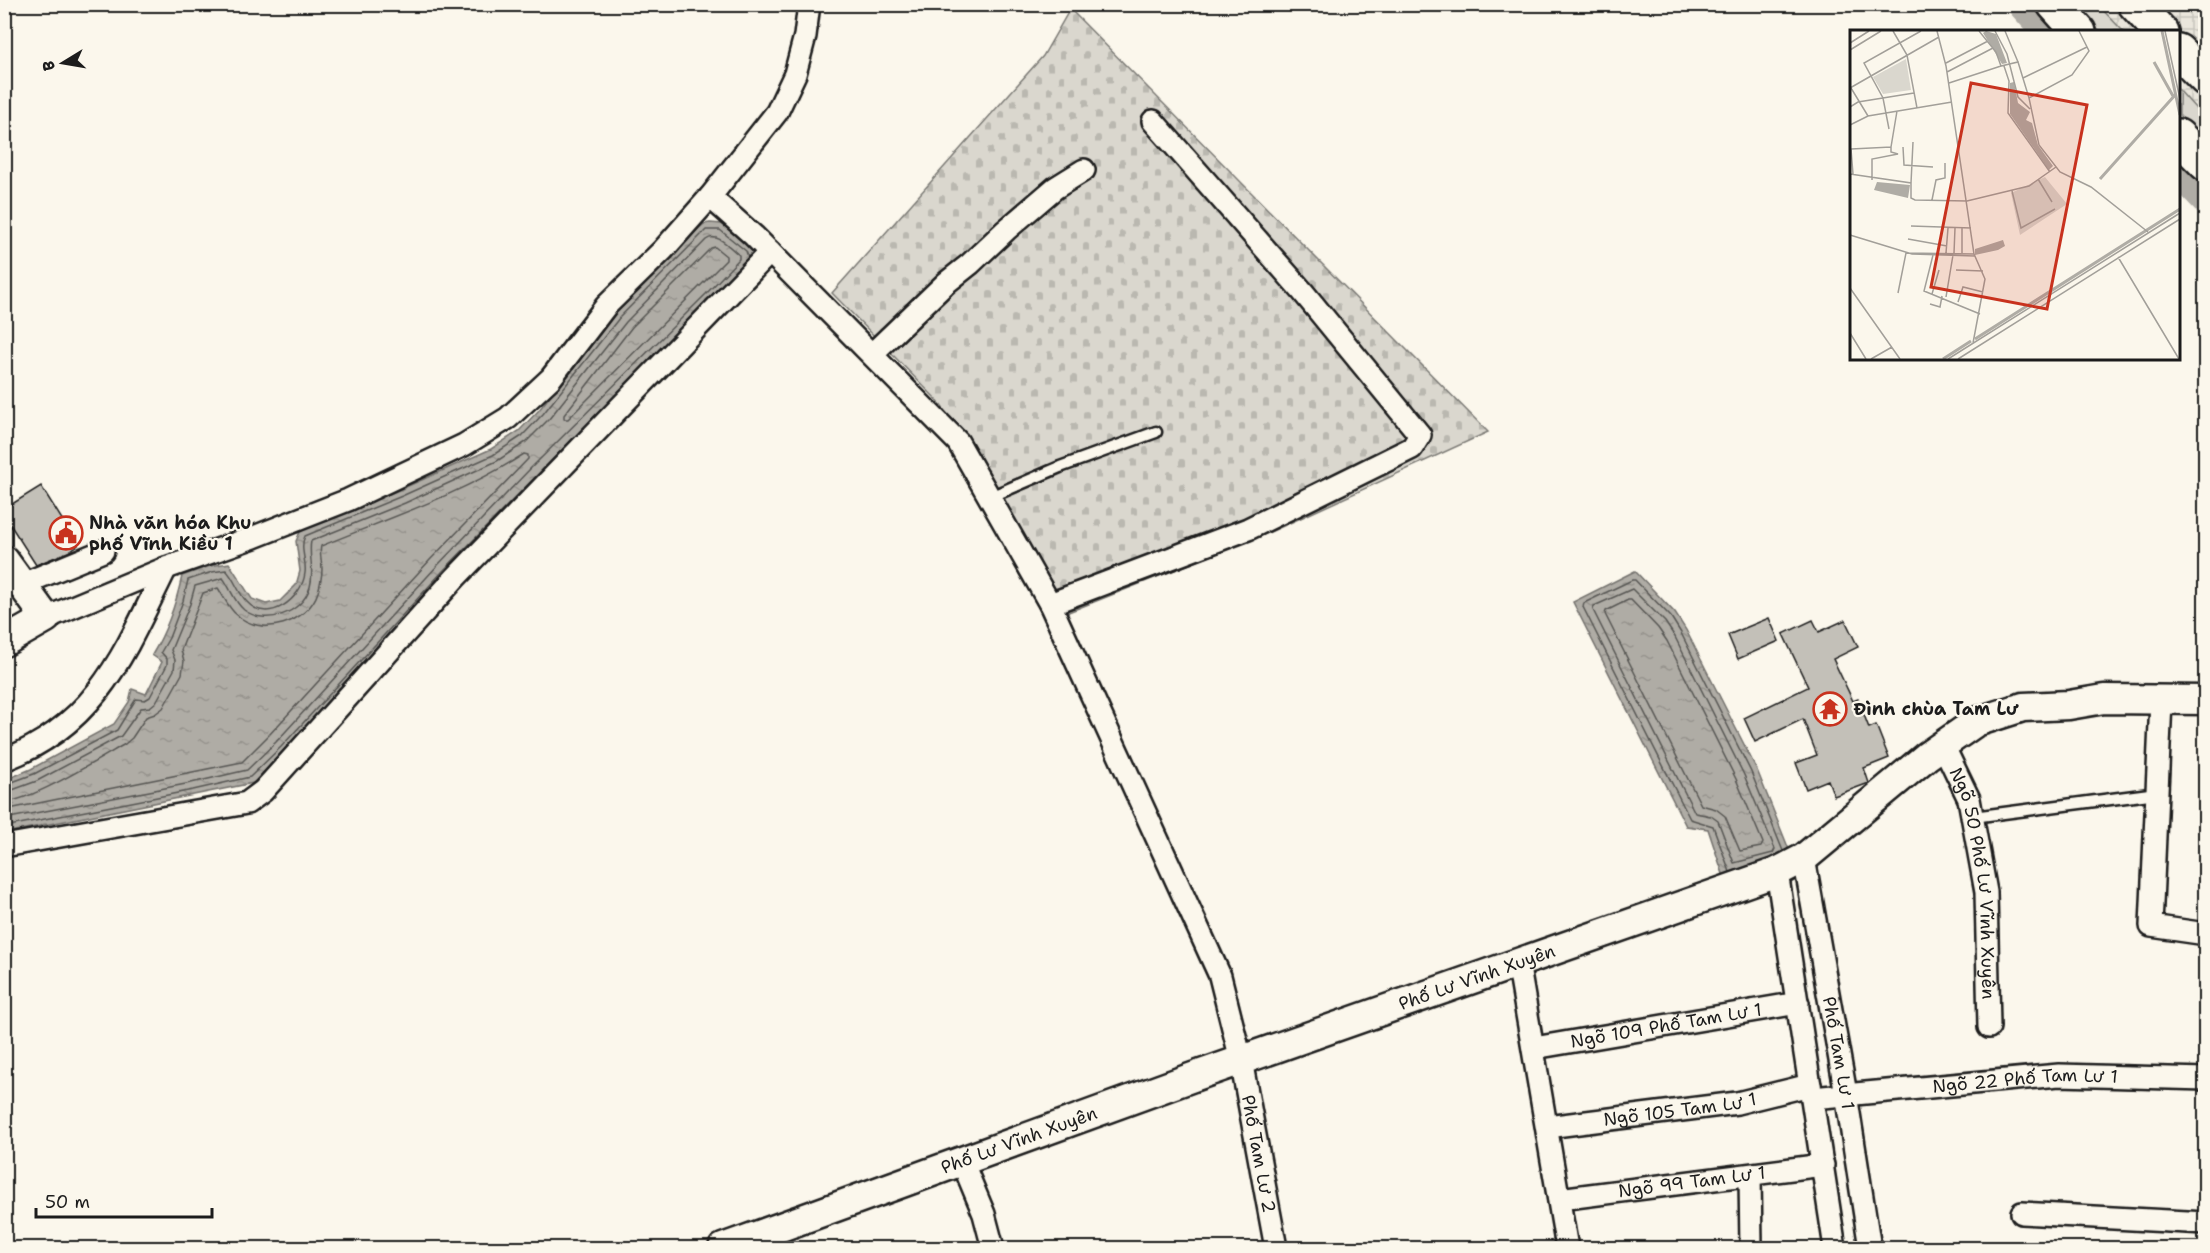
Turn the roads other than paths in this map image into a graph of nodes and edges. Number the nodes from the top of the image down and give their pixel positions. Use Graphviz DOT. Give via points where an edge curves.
graph roads {
  1 [pos="809,4"];
  2 [pos="2054,4"];
  3 [pos="2135,4"];
  4 [pos="2077,30"];
  5 [pos="2159,30"];
  6 [pos="2180,53"];
  7 [pos="2205,79"];
  8 [pos="1153,121"];
  9 [pos="2180,138"];
  10 [pos="2205,164"];
  11 [pos="1084,171"];
  12 [pos="710,197"];
  13 [pos="770,252"];
  14 [pos="872,354"];
  15 [pos="1156,432"];
  16 [pos="990,497"];
  17 [pos="103,551"];
  18 [pos="4,560"];
  19 [pos="166,568"];
  20 [pos="23,584"];
  21 [pos="1050,604"];
  22 [pos="46,618"];
  23 [pos="4,642"];
  24 [pos="2205,700"];
  25 [pos="2161,701"];
  26 [pos="1943,745"];
  27 [pos="4,760"];
  28 [pos="2157,793"];
  29 [pos="1973,817"];
  30 [pos="4,846"];
  31 [pos="1804,858"];
  32 [pos="1777,872"];
  33 [pos="2205,934"];
  34 [pos="1518,962"];
  35 [pos="1798,1003"];
  36 [pos="1989,1027"];
  37 [pos="1534,1048"];
  38 [pos="1241,1060"];
  39 [pos="2205,1079"];
  40 [pos="1811,1092"];
  41 [pos="1846,1094"];
  42 [pos="1547,1127"];
  43 [pos="962,1161"];
  44 [pos="1823,1166"];
  45 [pos="1750,1175"];
  46 [pos="1559,1199"];
  47 [pos="2022,1213"];
  48 [pos="2205,1223"];
  49 [pos="723,1248"];
  50 [pos="993,1248"];
  51 [pos="1276,1248"];
  52 [pos="1567,1248"];
  53 [pos="1751,1248"];
  54 [pos="1836,1248"];
  55 [pos="1870,1248"];
  1 -- 12 [label="street" via="795,74 777,112"];
  2 -- 4 [label="main road"];
  3 -- 5 [label="main road"];
  6 -- 7 [label="main road"];
  8 -- 21 [label="street" via="1303,292 1420,435 1412,448 1248,529"];
  9 -- 10 [label="main road"];
  11 -- 14 [label="street" via="1055,188 1006,230"];
  12 -- 13 [label="street, Phố Tam Lư 2"];
  12 -- 19 [label="street" via="606,306 550,378 508,418 464,445 348,500"];
  13 -- 14 [label="street, Phố Tam Lư 2"];
  13 -- 30 [label="street" via="455,578 263,791 247,803"];
  14 -- 16 [label="street, Phố Tam Lư 2" via="958,442"];
  15 -- 16 [label="lane"];
  16 -- 21 [label="street, Phố Tam Lư 2"];
  17 -- 20 [label="street"];
  18 -- 20 [label="street"];
  19 -- 22 [label="street"];
  19 -- 27 [label="street" via="105,685 59,731"];
  20 -- 22 [label="street"];
  21 -- 38 [label="street, Phố Tam Lư 2" via="1220,976"];
  22 -- 23 [label="street"];
  24 -- 25 [label="street, Phố Lư Vĩnh Xuyên"];
  25 -- 26 [label="street, Phố Lư Vĩnh Xuyên" via="2104,699 2023,707 1976,723"];
  25 -- 28 [label="street"];
  26 -- 29 [label="street, Ngõ 50 Phố Lư Vĩnh Xuyên" via="1970,800"];
  26 -- 31 [label="street, Phố Lư Vĩnh Xuyên"];
  28 -- 29 [label="lane"];
  28 -- 33 [label="street" via="2151,926"];
  29 -- 36 [label="street, Ngõ 50 Phố Lư Vĩnh Xuyên" via="1986,892"];
  31 -- 32 [label="street, Phố Lư Vĩnh Xuyên"];
  31 -- 41 [label="street, Phố Tam Lư 1"];
  32 -- 34 [label="street, Phố Lư Vĩnh Xuyên"];
  32 -- 35 [label="street, Phố Tam Lư 1"];
  34 -- 37 [label="street"];
  34 -- 38 [label="street, Phố Lư Vĩnh Xuyên"];
  35 -- 37 [label="street, Ngõ 109 Phố Tam Lư 1"];
  35 -- 40 [label="street, Phố Tam Lư 1"];
  37 -- 42 [label="street"];
  38 -- 43 [label="street, Phố Lư Vĩnh Xuyên"];
  38 -- 51 [label="street, Phố Tam Lư 2"];
  39 -- 41 [label="street, Ngõ 22 Phố Tam Lư 1" via="2059,1075"];
  40 -- 41 [label="street, Ngõ 22 Phố Tam Lư 1"];
  40 -- 42 [label="street, Ngõ 105 Tam Lư 1"];
  40 -- 44 [label="street, Phố Tam Lư 1"];
  41 -- 55 [label="street, Phố Tam Lư 1"];
  42 -- 46 [label="street"];
  43 -- 49 [label="street, Phố Lư Vĩnh Xuyên"];
  43 -- 50 [label="street"];
  44 -- 45 [label="street, Ngõ 99 Tam Lư 1"];
  44 -- 54 [label="street, Phố Tam Lư 1"];
  45 -- 46 [label="street, Ngõ 99 Tam Lư 1"];
  45 -- 53 [label="street"];
  46 -- 52 [label="street"];
  47 -- 48 [label="street"];
}
